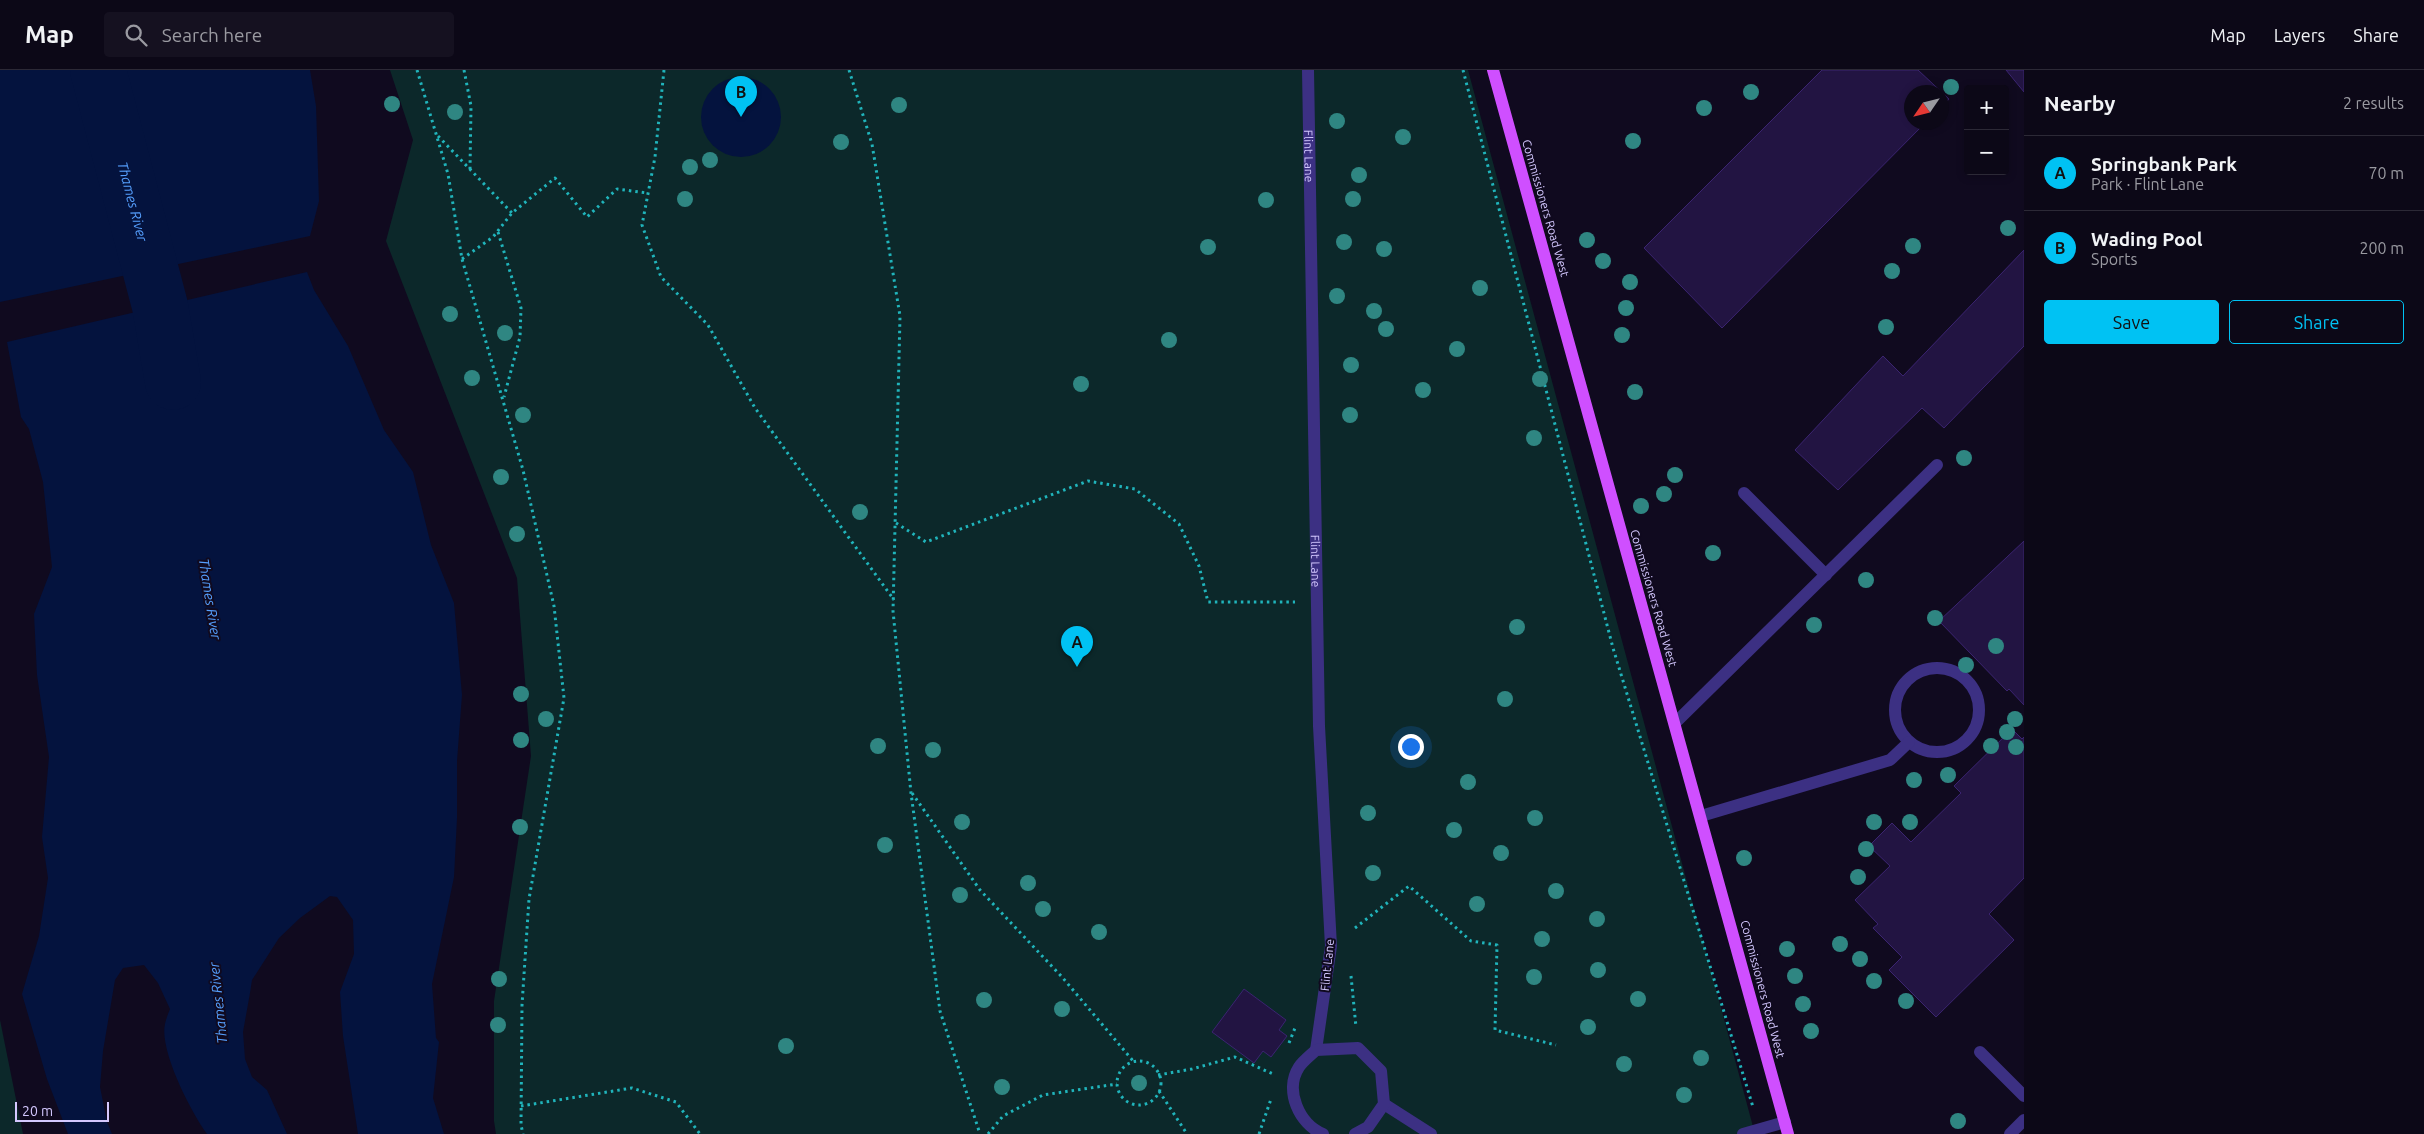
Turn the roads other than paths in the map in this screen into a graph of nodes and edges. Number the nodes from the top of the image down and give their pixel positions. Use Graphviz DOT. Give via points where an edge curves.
graph roads {
  1 [pos="1308,70"];
  2 [pos="1493,70"];
  3 [pos="1937,465"];
  4 [pos="1744,493"];
  5 [pos="1826,575"];
  6 [pos="1675,723"];
  7 [pos="1909,742"];
  8 [pos="1701,816"];
  9 [pos="1316,1050"];
  10 [pos="1980,1052"];
  11 [pos="2024,1096"];
  12 [pos="1384,1104"];
  13 [pos="2024,1120"];
  14 [pos="1787,1128"];
  15 [pos="1323,1134"];
  16 [pos="1355,1134"];
  17 [pos="1430,1134"];
  18 [pos="1743,1134"];
  19 [pos="2010,1134"];
  1 -- 9 [label="street, Flint Lane" via="1320,726 1331,946"];
  2 -- 6 [label="main road, Commissioners Road West"];
  3 -- 5 [label="street"];
  4 -- 5 [label="street"];
  5 -- 6 [label="street"];
  6 -- 8 [label="main road, Commissioners Road West"];
  7 -- 7 [label="street" via="1921,749 1947,751 1970,737 1977,726 1979,699 1964,676 1951,669 1936,667 1916,673 1900,688 1895,716 1900,731"];
  7 -- 8 [label="street" via="1890,760"];
  8 -- 14 [label="main road, Commissioners Road West"];
  9 -- 12 [label="street" via="1358,1048 1381,1071"];
  9 -- 15 [label="street" via="1299,1067 1292,1091 1299,1114"];
  10 -- 11 [label="street"];
  12 -- 16 [label="street" via="1368,1128"];
  12 -- 17 [label="street"];
  13 -- 19 [label="street"];
  14 -- 18 [label="street" via="1760,1129"];
}
